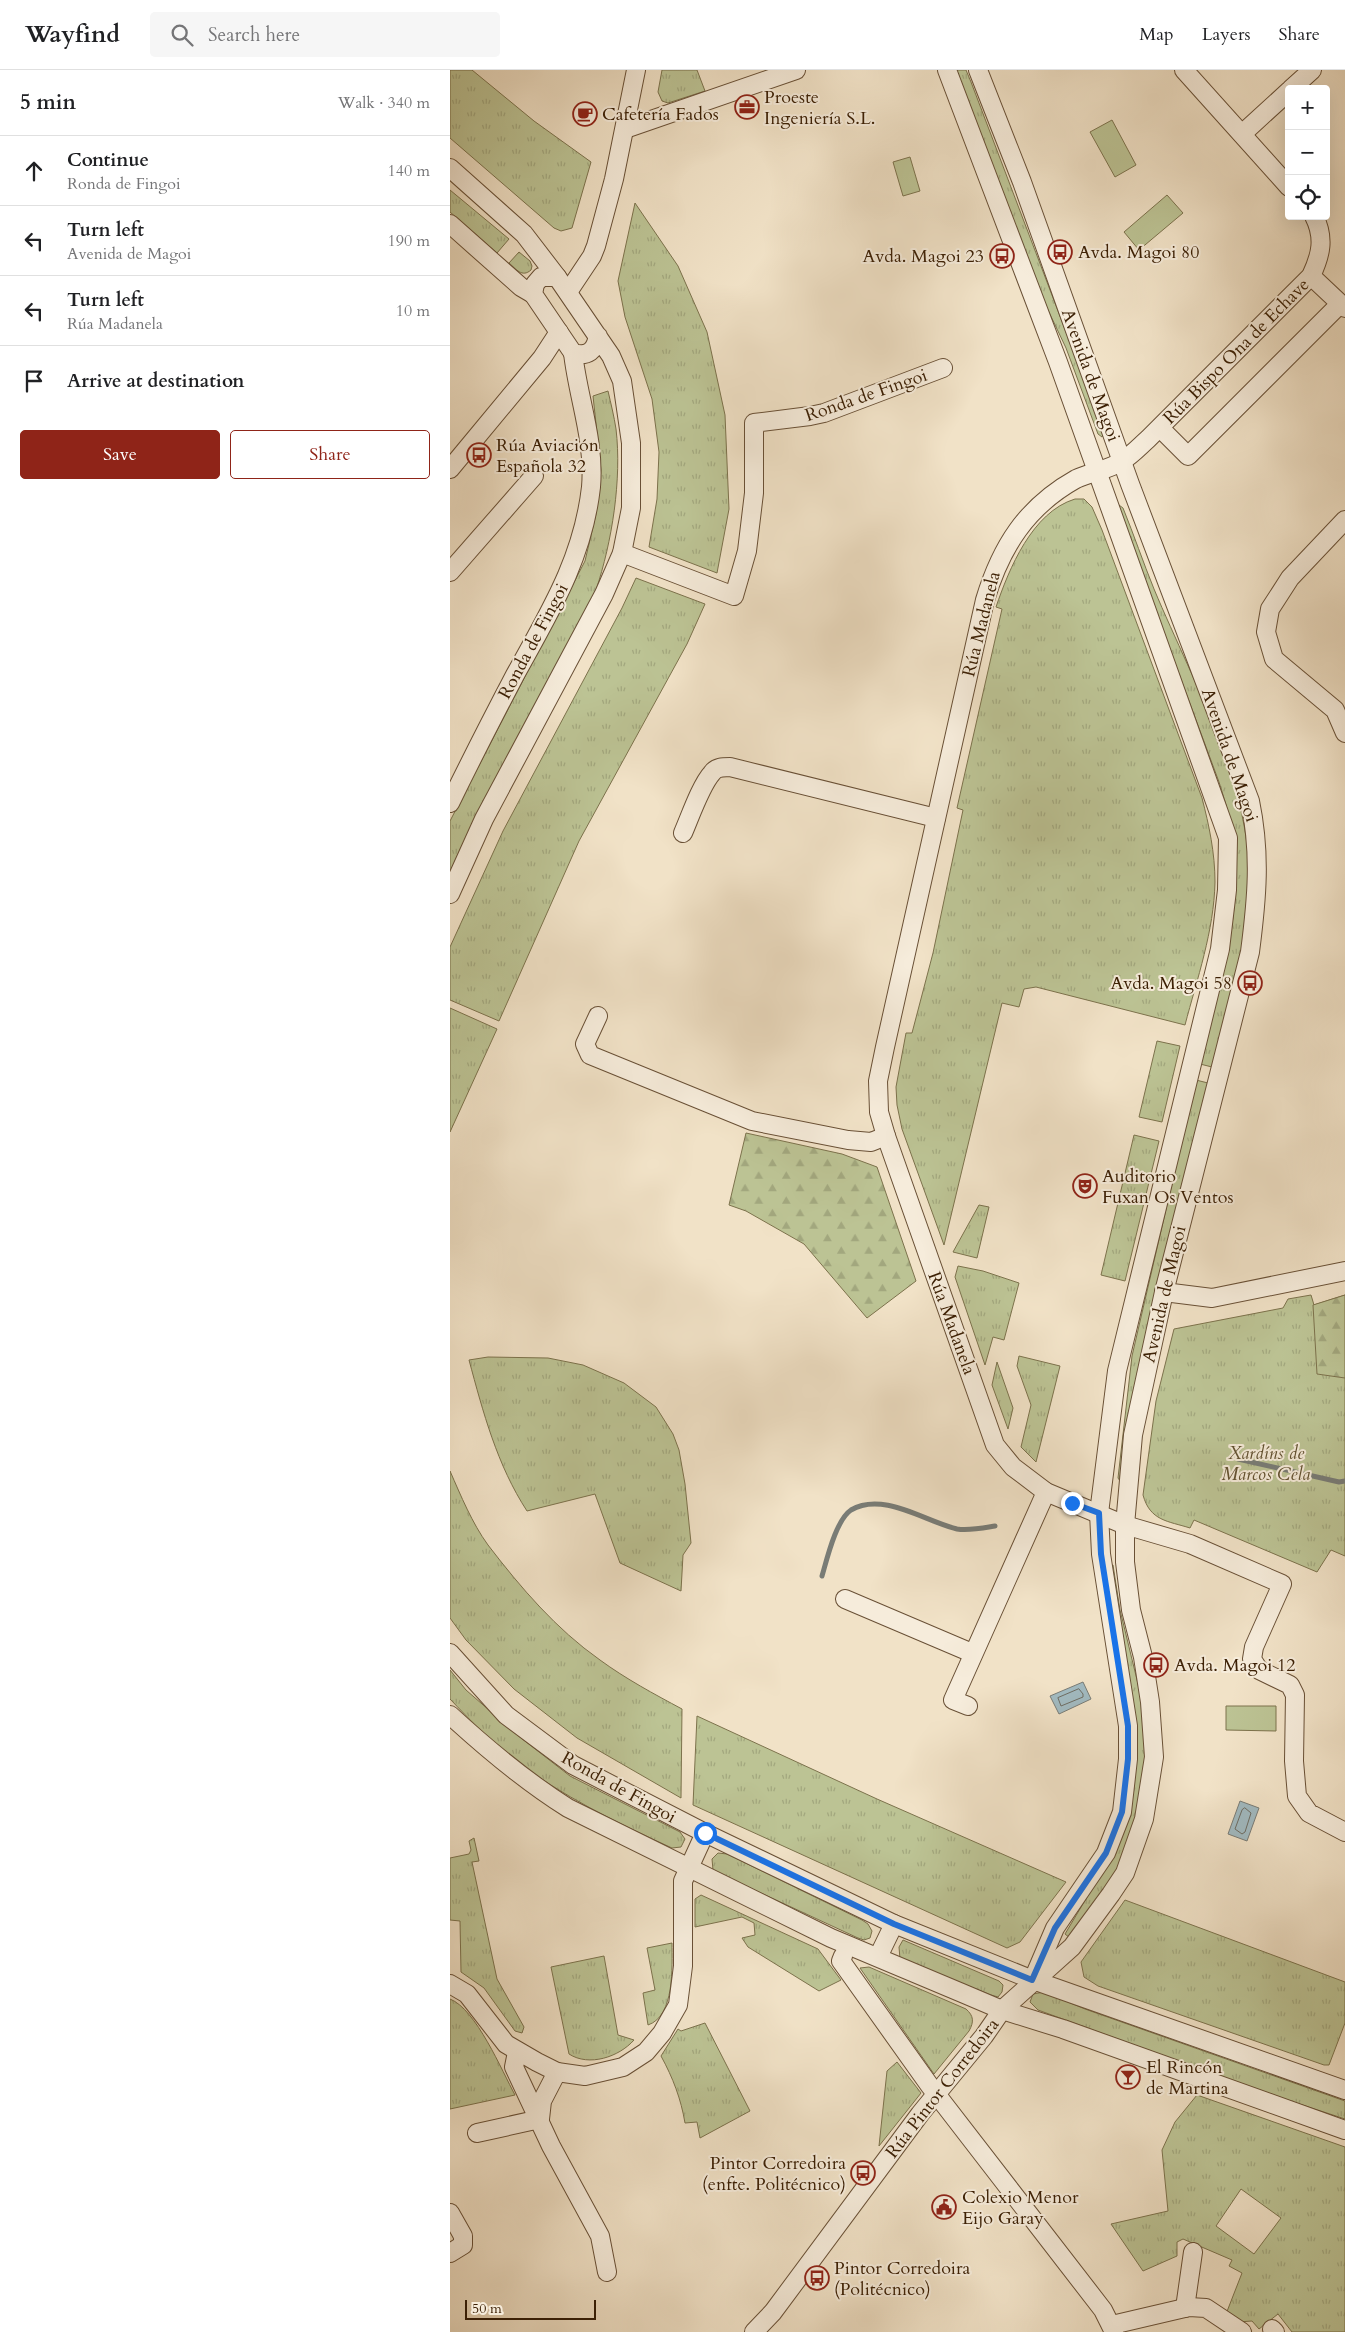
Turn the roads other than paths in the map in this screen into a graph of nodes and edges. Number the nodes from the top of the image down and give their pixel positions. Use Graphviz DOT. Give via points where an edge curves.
graph roads {
  1 [pos="636,70"];
  2 [pos="796,70"];
  3 [pos="947,70"];
  4 [pos="978,70"];
  5 [pos="1184,70"];
  6 [pos="1312,70"];
  7 [pos="1296,85"];
  8 [pos="1285,95"];
  9 [pos="625,129"];
  10 [pos="1242,134"];
  11 [pos="450,168"];
  12 [pos="1285,182"];
  13 [pos="1316,220"];
  14 [pos="450,224"];
  15 [pos="1311,276"];
  16 [pos="557,277"];
  17 [pos="568,292"];
  18 [pos="533,294"];
  19 [pos="1342,306"];
  20 [pos="559,332"];
  21 [pos="598,336"];
  22 [pos="573,353"];
  23 [pos="943,368"];
  24 [pos="1160,428"];
  25 [pos="1122,462"];
  26 [pos="450,468"];
  27 [pos="1097,471"];
  28 [pos="534,476"];
  29 [pos="1345,520"];
  30 [pos="622,553"];
  31 [pos="450,572"];
  32 [pos="1345,733"];
  33 [pos="450,803"];
  34 [pos="936,818"];
  35 [pos="682,833"];
  36 [pos="450,894"];
  37 [pos="598,1016"];
  38 [pos="886,1136"];
  39 [pos="1345,1271"];
  40 [pos="1164,1292"];
  41 [pos="1046,1492"];
  42 [pos="1099,1513"];
  43 [pos="1125,1525"];
  44 [pos="845,1599"];
  45 [pos="450,1653"];
  46 [pos="972,1653"];
  47 [pos="968,1706"];
  48 [pos="450,1715"];
  49 [pos="1345,1832"];
  50 [pos="705,1833"];
  51 [pos="688,1869"];
  52 [pos="894,1924"];
  53 [pos="843,1956"];
  54 [pos="878,1957"];
  55 [pos="1032,1980"];
  56 [pos="450,1984"];
  57 [pos="1002,2010"];
  58 [pos="517,2052"];
  59 [pos="557,2072"];
  60 [pos="1345,2090"];
  61 [pos="938,2096"];
  62 [pos="540,2119"];
  63 [pos="1345,2130"];
  64 [pos="477,2134"];
  65 [pos="450,2213"];
  66 [pos="1193,2252"];
  67 [pos="450,2253"];
  68 [pos="608,2272"];
  69 [pos="1185,2308"];
  70 [pos="1113,2328"];
  71 [pos="754,2332"];
  72 [pos="1242,2332"];
  1 -- 9 [label="street"];
  2 -- 9 [label="street"];
  3 -- 27 [label="street, Avenida de Magoi"];
  4 -- 25 [label="street, Avenida de Magoi" via="1022,182"];
  5 -- 10 [label="street"];
  6 -- 7 [label="street"];
  8 -- 10 [label="street"];
  9 -- 17 [label="street" via="596,246"];
  10 -- 12 [label="street"];
  11 -- 16 [label="street" via="524,234"];
  13 -- 15 [label="street, Rúa Bispo Ona de Echave" via="1322,247"];
  14 -- 18 [label="street, Ronda de Fingoi"];
  15 -- 19 [label="street"];
  15 -- 24 [label="street, Rúa Bispo Ona de Echave"];
  16 -- 17 [label="street"];
  16 -- 18 [label="street" via="541,277 534,284"];
  17 -- 21 [label="street"];
  18 -- 20 [label="street, Ronda de Fingoi"];
  19 -- 24 [label="street, Rúa Bispo Ona de Echave" via="1188,456"];
  20 -- 22 [label="street, Ronda de Fingoi"];
  20 -- 26 [label="street" via="542,358"];
  21 -- 22 [label="street" via="590,353"];
  21 -- 30 [label="street" via="622,380 631,443 631,508"];
  22 -- 33 [label="street, Ronda de Fingoi" via="589,430 591,486 585,525 575,559"];
  23 -- 30 [label="street, Ronda de Fingoi" via="824,413 754,423 754,494 747,551 734,596"];
  24 -- 25 [label="street, Rúa Bispo Ona de Echave"];
  25 -- 27 [label="street, Rúa Madanela"];
  25 -- 40 [label="street, Avenida de Magoi" via="1250,801 1257,834 1257,898 1250,952"];
  27 -- 34 [label="street, Rúa Madanela" via="1076,480 1035,510 1010,538 999,558 985,600"];
  27 -- 42 [label="street, Avenida de Magoi" via="1228,838 1228,890 1220,949 1116,1371"];
  28 -- 31 [label="street"];
  29 -- 32 [label="street" via="1290,578 1270,609 1266,632 1274,659 1335,710"];
  30 -- 36 [label="street" via="604,594 484,819"];
  34 -- 35 [label="street" via="720,767 712,772"];
  34 -- 38 [label="street, Rúa Madanela" via="878,1081"];
  37 -- 38 [label="street" via="585,1044 590,1055 624,1070 752,1121 848,1140 871,1142"];
  38 -- 41 [label="street, Rúa Madanela" via="995,1445 1013,1467"];
  39 -- 40 [label="street" via="1212,1298"];
  40 -- 43 [label="street, Avenida de Magoi" via="1133,1435"];
  41 -- 42 [label="street, Rúa Madanela"];
  41 -- 46 [label="street"];
  42 -- 43 [label="street"];
  42 -- 55 [label="street, Avenida de Magoi" via="1101,1554 1128,1726 1122,1812 1106,1853 1055,1928"];
  43 -- 49 [label="street" via="1190,1544 1282,1584 1254,1646 1252,1659 1259,1670 1290,1685 1295,1695 1297,1796 1309,1813"];
  43 -- 55 [label="street, Avenida de Magoi" via="1125,1562 1131,1610 1143,1657 1154,1757 1144,1819 1125,1873 1111,1894 1072,1947"];
  44 -- 46 [label="street"];
  45 -- 50 [label="street, Ronda de Fingoi" via="506,1715 574,1765"];
  46 -- 47 [label="street" via="953,1700"];
  48 -- 51 [label="street" via="490,1752 541,1791"];
  50 -- 51 [label="street"];
  50 -- 52 [label="street, Ronda de Fingoi"];
  51 -- 54 [label="street" via="830,1938"];
  51 -- 59 [label="street" via="682,1892 683,1966 678,2005 662,2033 646,2052 622,2067 584,2076"];
  52 -- 54 [label="street"];
  52 -- 55 [label="street, Ronda de Fingoi"];
  53 -- 61 [label="street" via="841,1961"];
  54 -- 57 [label="street"];
  55 -- 57 [label="street"];
  55 -- 60 [label="street, Ronda de Fingoi"];
  56 -- 58 [label="street" via="467,1994 506,2044"];
  57 -- 61 [label="street, Rúa Pintor Corredoira"];
  57 -- 63 [label="street"];
  58 -- 59 [label="street"];
  58 -- 62 [label="street" via="514,2067"];
  59 -- 62 [label="street" via="542,2101"];
  61 -- 70 [label="street" via="1103,2310"];
  61 -- 71 [label="street, Rúa Pintor Corredoira" via="920,2114 774,2312"];
  62 -- 64 [label="street"];
  62 -- 68 [label="street" via="551,2146 600,2236"];
  65 -- 67 [label="street" via="463,2236 463,2245"];
  66 -- 69 [label="street"];
  69 -- 70 [label="street"];
  69 -- 72 [label="street" via="1206,2308"];
}
